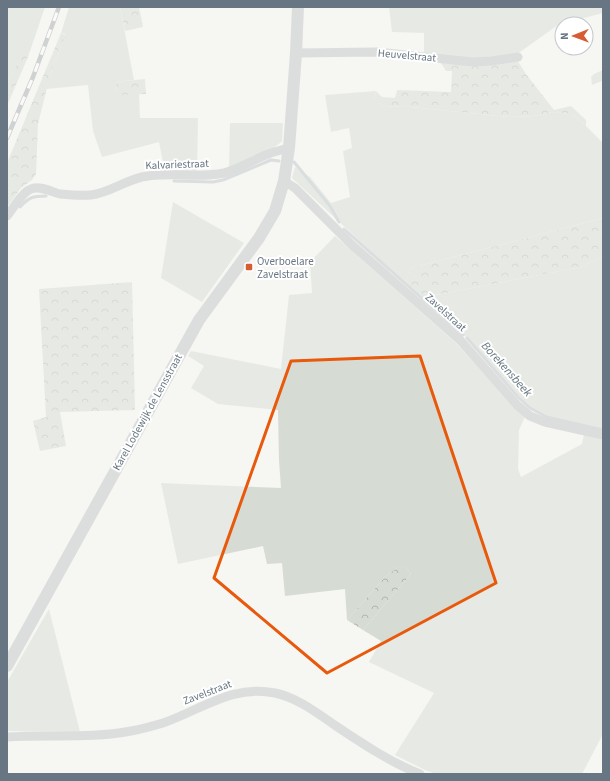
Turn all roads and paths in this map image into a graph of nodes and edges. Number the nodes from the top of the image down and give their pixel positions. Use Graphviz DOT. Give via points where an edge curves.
graph roads {
  1 [pos="298,7"];
  2 [pos="296,52"];
  3 [pos="518,57"];
  4 [pos="289,148"];
  5 [pos="284,181"];
  6 [pos="7,216"];
  7 [pos="603,435"];
  8 [pos="7,666"];
  9 [pos="7,737"];
  10 [pos="420,774"];
  1 -- 2 [label="street"];
  2 -- 3 [label="street, Heuvelstraat" via="377,52 473,62"];
  2 -- 4 [label="street"];
  4 -- 5 [label="street, Karel Lodewijk de Lensstraat"];
  4 -- 6 [label="street, Kalvariestraat" via="270,153 223,173 206,176 150,175 96,194 73,195 30,189"];
  5 -- 7 [label="street, Zavelstraat" via="296,188 352,245 460,340 517,405 530,416 545,422"];
  5 -- 8 [label="street, Karel Lodewijk de Lensstraat" via="267,225 199,320"];
  9 -- 10 [label="street, Zavelstraat" via="102,736 164,723 220,698 241,692 275,693 295,699 371,749"];
}
